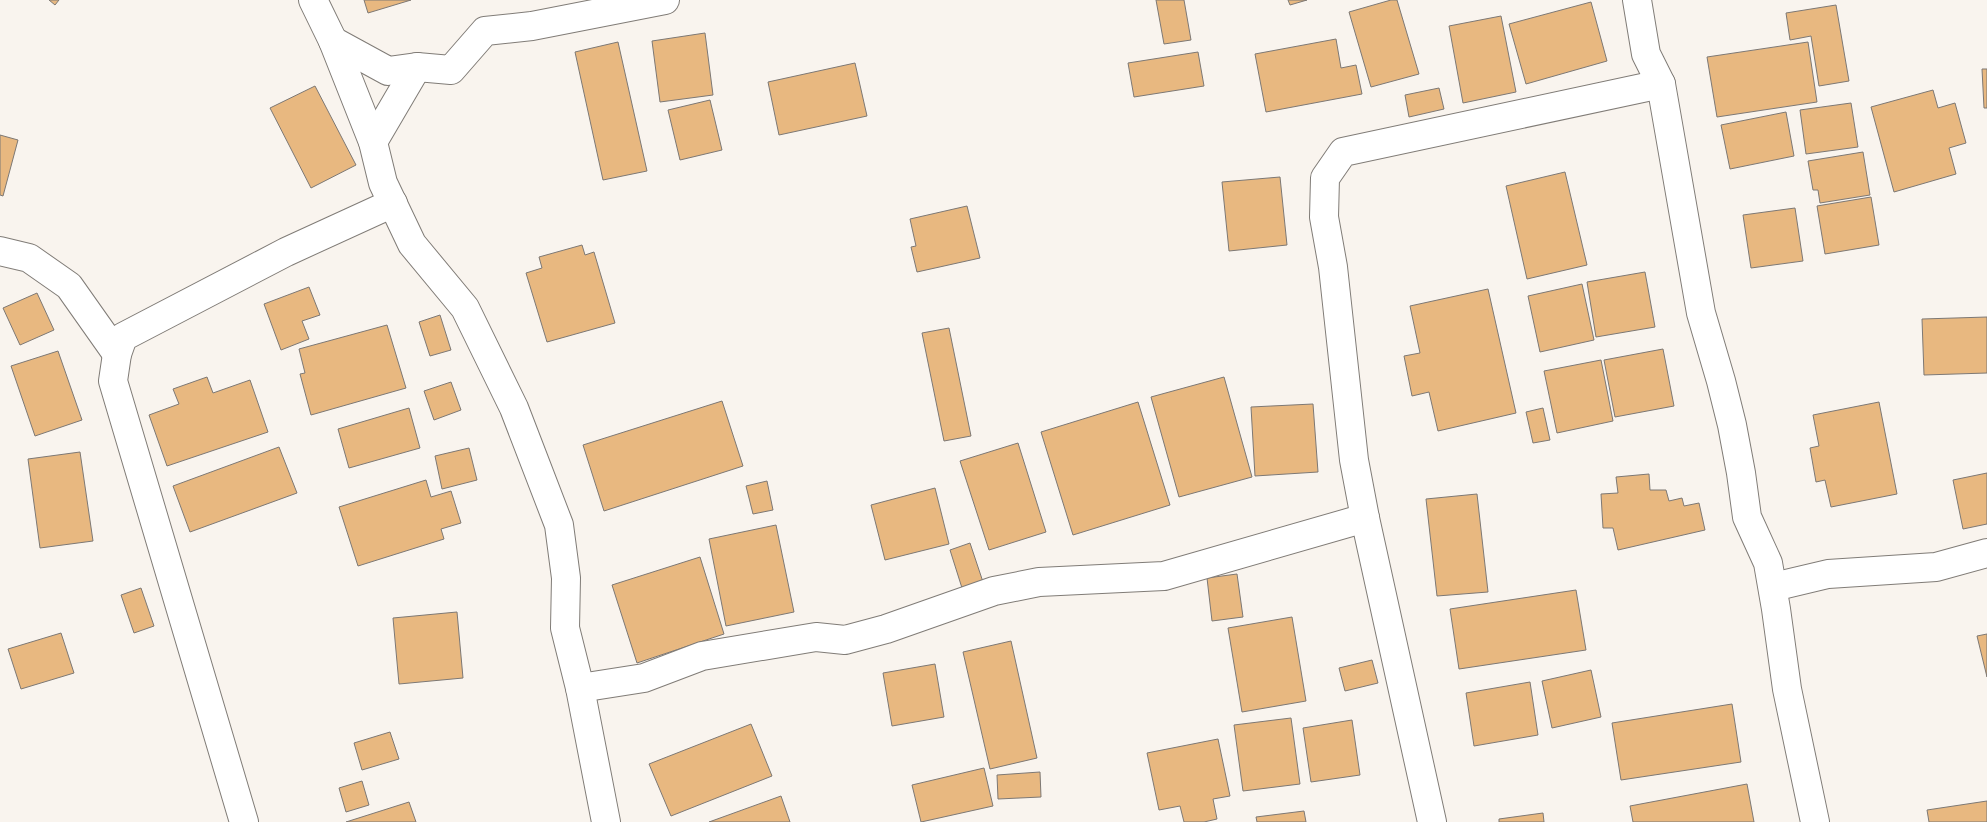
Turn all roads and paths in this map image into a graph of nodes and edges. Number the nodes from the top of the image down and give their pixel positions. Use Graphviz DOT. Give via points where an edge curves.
graph roads {
  1 [pos="313,0"];
  2 [pos="665,0"];
  3 [pos="1637,0"];
  4 [pos="333,41"];
  5 [pos="418,67"];
  6 [pos="1661,84"];
  7 [pos="372,142"];
  8 [pos="393,202"];
  9 [pos="0,251"];
  10 [pos="117,354"];
  11 [pos="1364,518"];
  12 [pos="1987,552"];
  13 [pos="1773,587"];
  14 [pos="580,688"];
  15 [pos="244,822"];
  16 [pos="606,822"];
  17 [pos="1432,822"];
  18 [pos="1815,822"];
  1 -- 4 [label="street"];
  2 -- 5 [label="street" via="532,26 485,31 451,70"];
  3 -- 6 [label="street" via="1646,54"];
  4 -- 5 [label="street" via="388,71"];
  4 -- 7 [label="street"];
  5 -- 7 [label="street"];
  6 -- 11 [label="street" via="1344,152 1325,178 1324,217"];
  6 -- 13 [label="street" via="1701,313 1732,425 1746,517 1768,563"];
  7 -- 8 [label="street" via="383,183"];
  8 -- 10 [label="street" via="286,252 124,337"];
  8 -- 14 [label="street" via="412,244 465,308 514,408 559,525 566,578 565,628"];
  9 -- 10 [label="street" via="29,258 69,286"];
  10 -- 15 [label="street" via="113,381"];
  11 -- 14 [label="street" via="1164,576 1039,582 994,591 845,640 816,636 702,656 644,678"];
  11 -- 17 [label="street"];
  12 -- 13 [label="street" via="1936,567 1828,574"];
  13 -- 18 [label="street" via="1786,689"];
  14 -- 16 [label="street"];
}
